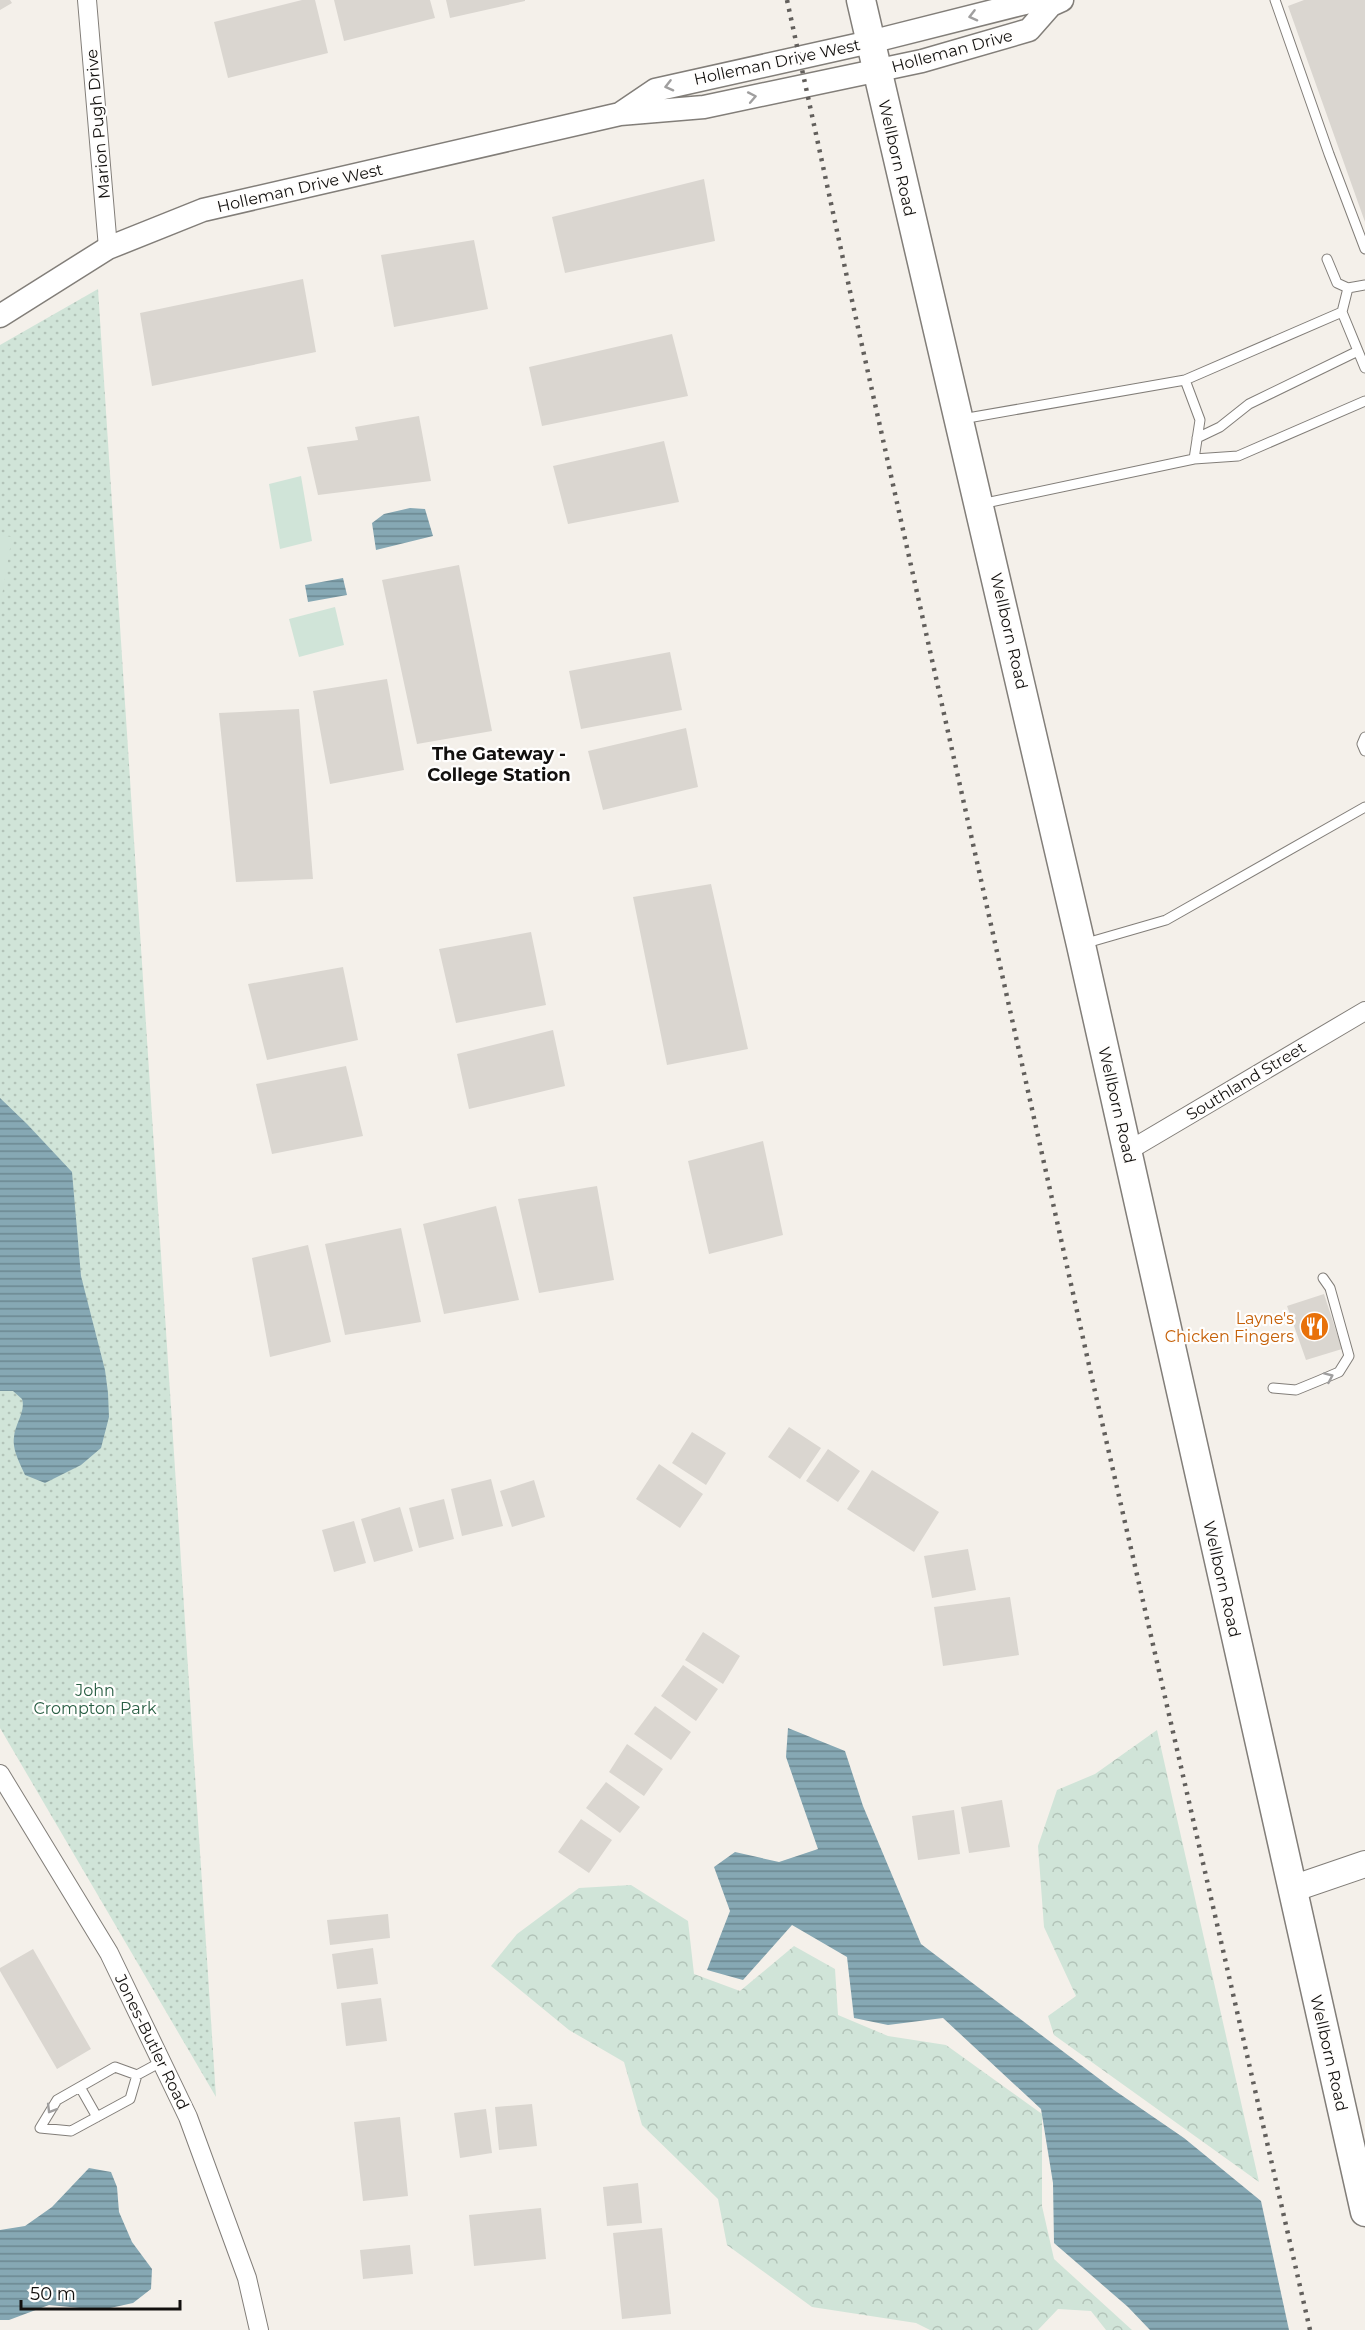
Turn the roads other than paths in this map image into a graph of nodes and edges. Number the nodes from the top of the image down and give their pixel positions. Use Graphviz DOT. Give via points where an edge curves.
graph roads {
  1 [pos="87,0"];
  2 [pos="861,0"];
  3 [pos="1275,0"];
  4 [pos="1057,2"];
  5 [pos="870,42"];
  6 [pos="877,71"];
  7 [pos="620,114"];
  8 [pos="108,248"];
  9 [pos="1365,249"];
  10 [pos="1327,259"];
  11 [pos="1365,285"];
  12 [pos="1348,288"];
  13 [pos="1342,312"];
  14 [pos="0,315"];
  15 [pos="1358,351"];
  16 [pos="1365,368"];
  17 [pos="1185,380"];
  18 [pos="1365,401"];
  19 [pos="959,420"];
  20 [pos="1197,438"];
  21 [pos="1194,459"];
  22 [pos="979,504"];
  23 [pos="1365,737"];
  24 [pos="1365,751"];
  25 [pos="1365,807"];
  26 [pos="1081,945"];
  27 [pos="1365,1011"];
  28 [pos="1128,1151"];
  29 [pos="1323,1278"];
  30 [pos="1273,1388"];
  31 [pos="0,1774"];
  32 [pos="1365,1864"];
  33 [pos="1292,1888"];
  34 [pos="161,2062"];
  35 [pos="137,2075"];
  36 [pos="80,2086"];
  37 [pos="97,2117"];
  38 [pos="1365,2212"];
  39 [pos="260,2330"];
  1 -- 8 [label="street, Marion Pugh Drive"];
  2 -- 5 [label="main road, Wellborn Road"];
  3 -- 9 [label="lane"];
  4 -- 5 [label="street, Holleman Drive, one-way" via="1029,2"];
  4 -- 6 [label="street, Holleman Drive" via="1029,30"];
  5 -- 6 [label="main road, Wellborn Road"];
  5 -- 7 [label="street, Holleman Drive West, one-way" via="655,90"];
  7 -- 6 [label="street, Holleman Drive West, one-way" via="704,107"];
  6 -- 19 [label="main road, Wellborn Road"];
  7 -- 8 [label="street, Holleman Drive West" via="203,210"];
  8 -- 14 [label="street, Holleman Drive West"];
  10 -- 12 [label="lane" via="1337,283"];
  11 -- 12 [label="lane"];
  12 -- 13 [label="lane"];
  13 -- 15 [label="lane"];
  13 -- 17 [label="lane"];
  15 -- 16 [label="lane"];
  15 -- 20 [label="lane" via="1249,404 1220,427"];
  17 -- 19 [label="lane"];
  17 -- 20 [label="lane" via="1200,420"];
  18 -- 21 [label="lane" via="1238,456"];
  19 -- 22 [label="main road, Wellborn Road"];
  20 -- 21 [label="lane"];
  21 -- 22 [label="lane"];
  22 -- 26 [label="main road, Wellborn Road"];
  23 -- 24 [label="lane"];
  25 -- 26 [label="lane" via="1166,920"];
  26 -- 28 [label="main road, Wellborn Road"];
  27 -- 28 [label="street, Southland Street"];
  28 -- 33 [label="main road, Wellborn Road"];
  30 -- 29 [label="lane, one-way" via="1296,1390 1329,1377 1339,1372 1349,1356 1330,1288"];
  31 -- 34 [label="street, Jones-Butler Road" via="109,1953"];
  32 -- 33 [label="main road"];
  33 -- 38 [label="main road, Wellborn Road"];
  34 -- 35 [label="lane"];
  34 -- 39 [label="street, Jones-Butler Road" via="188,2116 246,2278"];
  35 -- 36 [label="lane" via="115,2067"];
  35 -- 37 [label="lane" via="130,2099"];
  36 -- 37 [label="lane"];
  36 -- 37 [label="lane, one-way" via="57,2100 40,2128 70,2132"];
}
